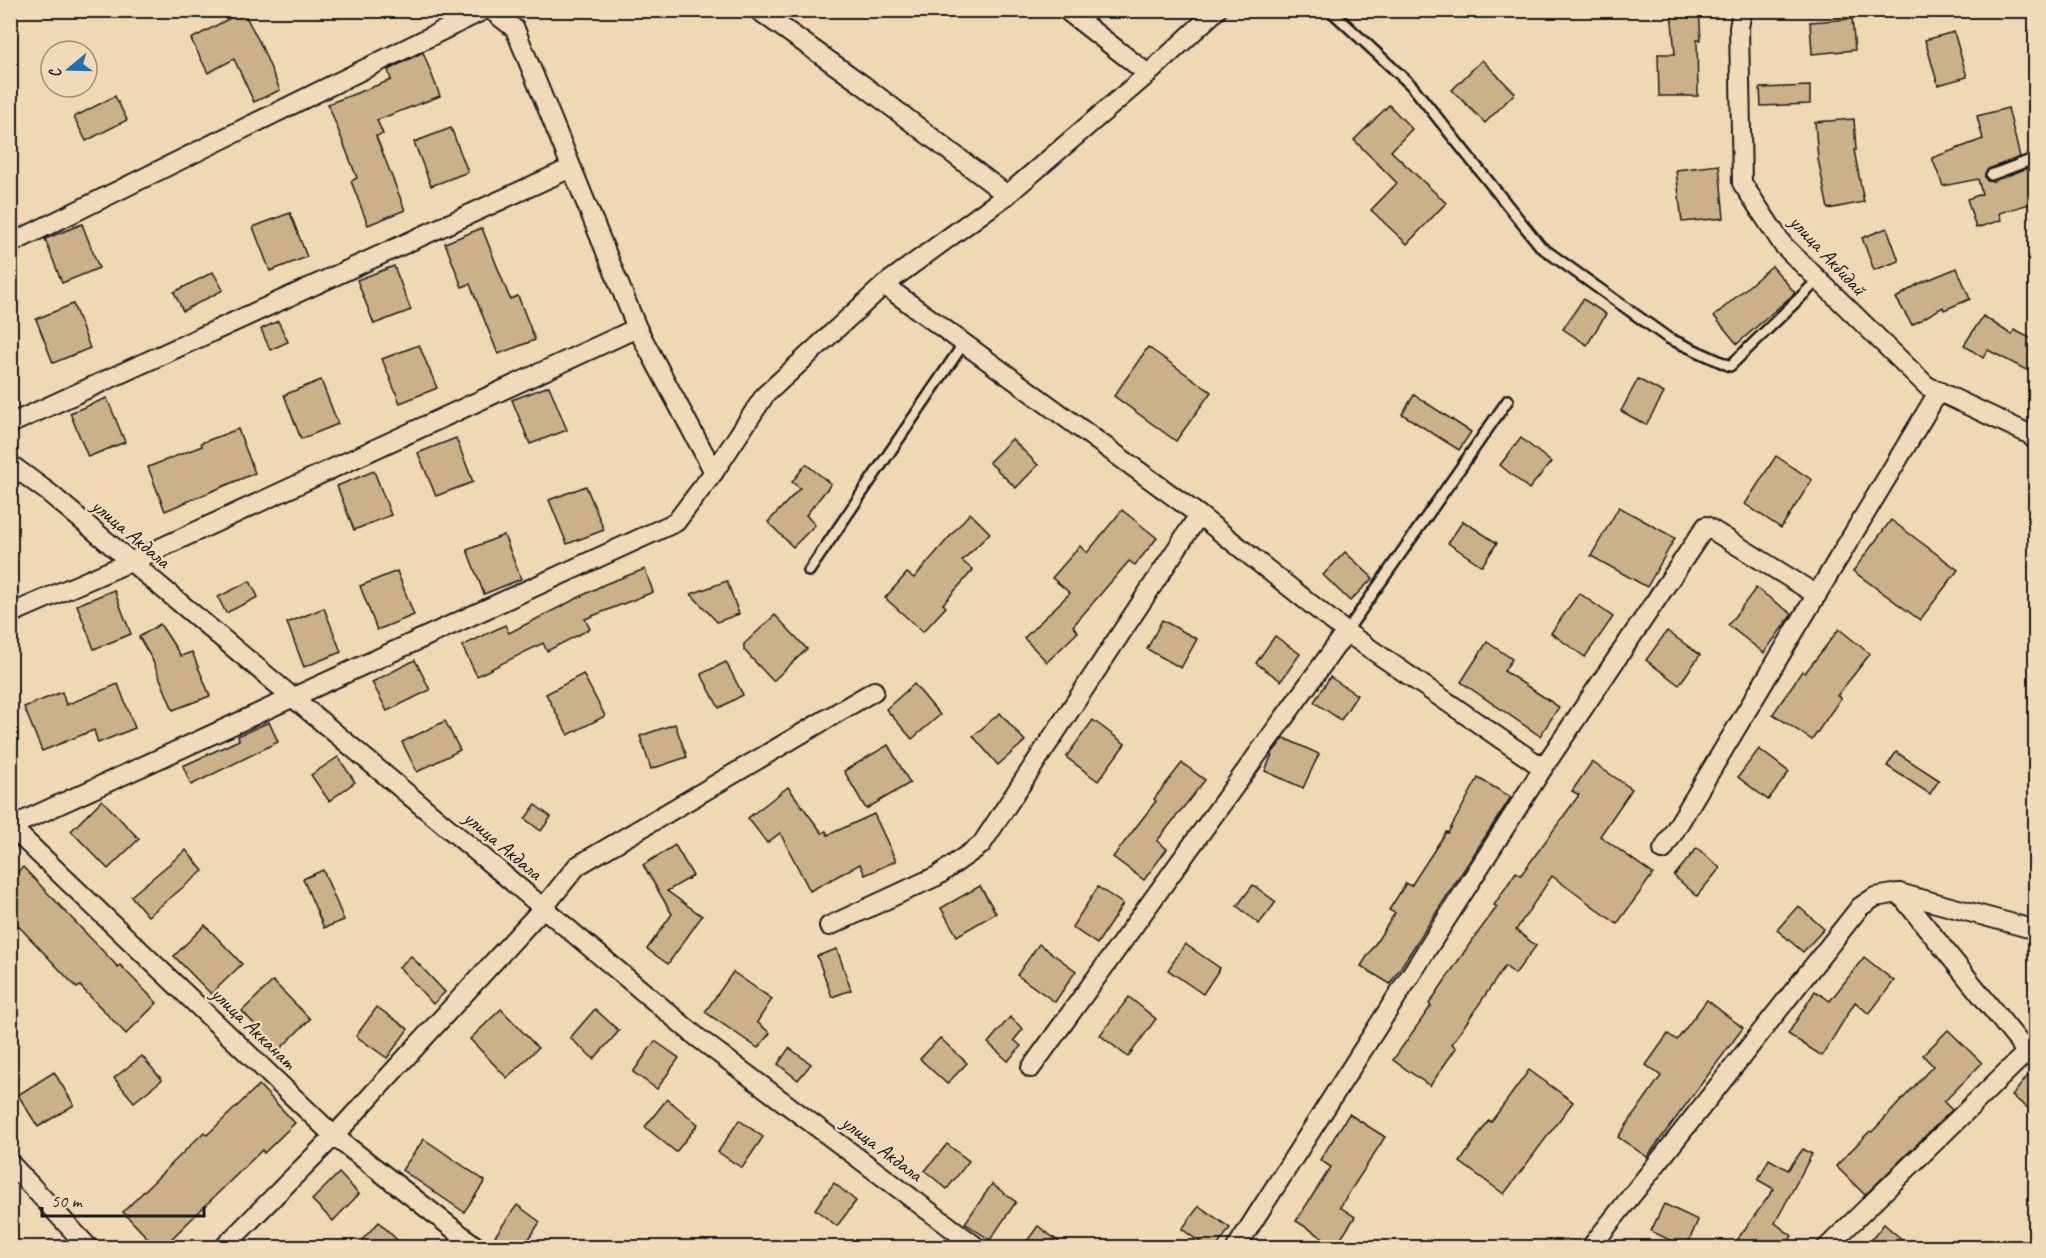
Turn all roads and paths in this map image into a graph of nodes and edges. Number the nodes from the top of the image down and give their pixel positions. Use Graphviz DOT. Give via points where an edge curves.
graph roads {
  1 [pos="484,10"];
  2 [pos="491,10"];
  3 [pos="758,10"];
  4 [pos="1066,10"];
  5 [pos="1217,10"];
  6 [pos="1329,10"];
  7 [pos="1742,10"];
  8 [pos="1148,74"];
  9 [pos="2036,158"];
  10 [pos="572,168"];
  11 [pos="1991,175"];
  12 [pos="1007,195"];
  13 [pos="10,244"];
  14 [pos="1818,280"];
  15 [pos="884,285"];
  16 [pos="637,328"];
  17 [pos="964,343"];
  18 [pos="1939,392"];
  19 [pos="1508,400"];
  20 [pos="10,424"];
  21 [pos="2036,441"];
  22 [pos="10,464"];
  23 [pos="714,472"];
  24 [pos="1199,515"];
  25 [pos="130,562"];
  26 [pos="809,571"];
  27 [pos="1817,595"];
  28 [pos="10,614"];
  29 [pos="1346,632"];
  30 [pos="874,691"];
  31 [pos="292,697"];
  32 [pos="1543,768"];
  33 [pos="11,827"];
  34 [pos="1663,850"];
  35 [pos="1899,893"];
  36 [pos="543,908"];
  37 [pos="829,926"];
  38 [pos="2036,930"];
  39 [pos="2031,1047"];
  40 [pos="1031,1068"];
  41 [pos="334,1136"];
  42 [pos="10,1163"];
  43 [pos="89,1248"];
  44 [pos="223,1248"];
  45 [pos="478,1248"];
  46 [pos="978,1248"];
  47 [pos="1236,1248"];
  48 [pos="1590,1248"];
  49 [pos="1826,1248"];
  1 -- 13 [label="street"];
  2 -- 10 [label="street" via="514,29"];
  3 -- 12 [label="street"];
  4 -- 8 [label="street"];
  5 -- 8 [label="street"];
  6 -- 14 [label="lane" via="1412,86 1541,247 1668,338 1730,366"];
  7 -- 14 [label="street, улица Акбидай" via="1742,183 1783,245"];
  8 -- 12 [label="street"];
  9 -- 11 [label="lane"];
  10 -- 16 [label="street"];
  10 -- 20 [label="street"];
  12 -- 15 [label="street"];
  14 -- 18 [label="street, улица Акбидай" via="1927,386"];
  15 -- 17 [label="street"];
  15 -- 23 [label="street" via="765,395"];
  16 -- 23 [label="street"];
  16 -- 25 [label="street"];
  17 -- 24 [label="street"];
  17 -- 26 [label="lane"];
  18 -- 21 [label="street, улица Акбидай" via="2029,434"];
  18 -- 27 [label="street"];
  19 -- 29 [label="lane"];
  22 -- 25 [label="street, улица Акдала"];
  23 -- 31 [label="street" via="676,522"];
  24 -- 29 [label="street"];
  24 -- 37 [label="street" via="981,845 937,876"];
  25 -- 28 [label="street"];
  25 -- 31 [label="street, улица Акдала"];
  27 -- 32 [label="street" via="1706,526"];
  27 -- 34 [label="street"];
  29 -- 32 [label="street"];
  29 -- 40 [label="street"];
  30 -- 36 [label="street" via="577,866"];
  31 -- 33 [label="street"];
  31 -- 36 [label="street, улица Акдала"];
  32 -- 47 [label="street"];
  33 -- 41 [label="street, улица Акканат"];
  35 -- 38 [label="street"];
  35 -- 39 [label="street"];
  35 -- 48 [label="street" via="1875,897 1860,907"];
  36 -- 41 [label="street"];
  36 -- 46 [label="street, улица Акдала" via="697,1037"];
  39 -- 49 [label="street"];
  41 -- 44 [label="street"];
  41 -- 45 [label="street, улица Акканат"];
  42 -- 43 [label="street"];
}
